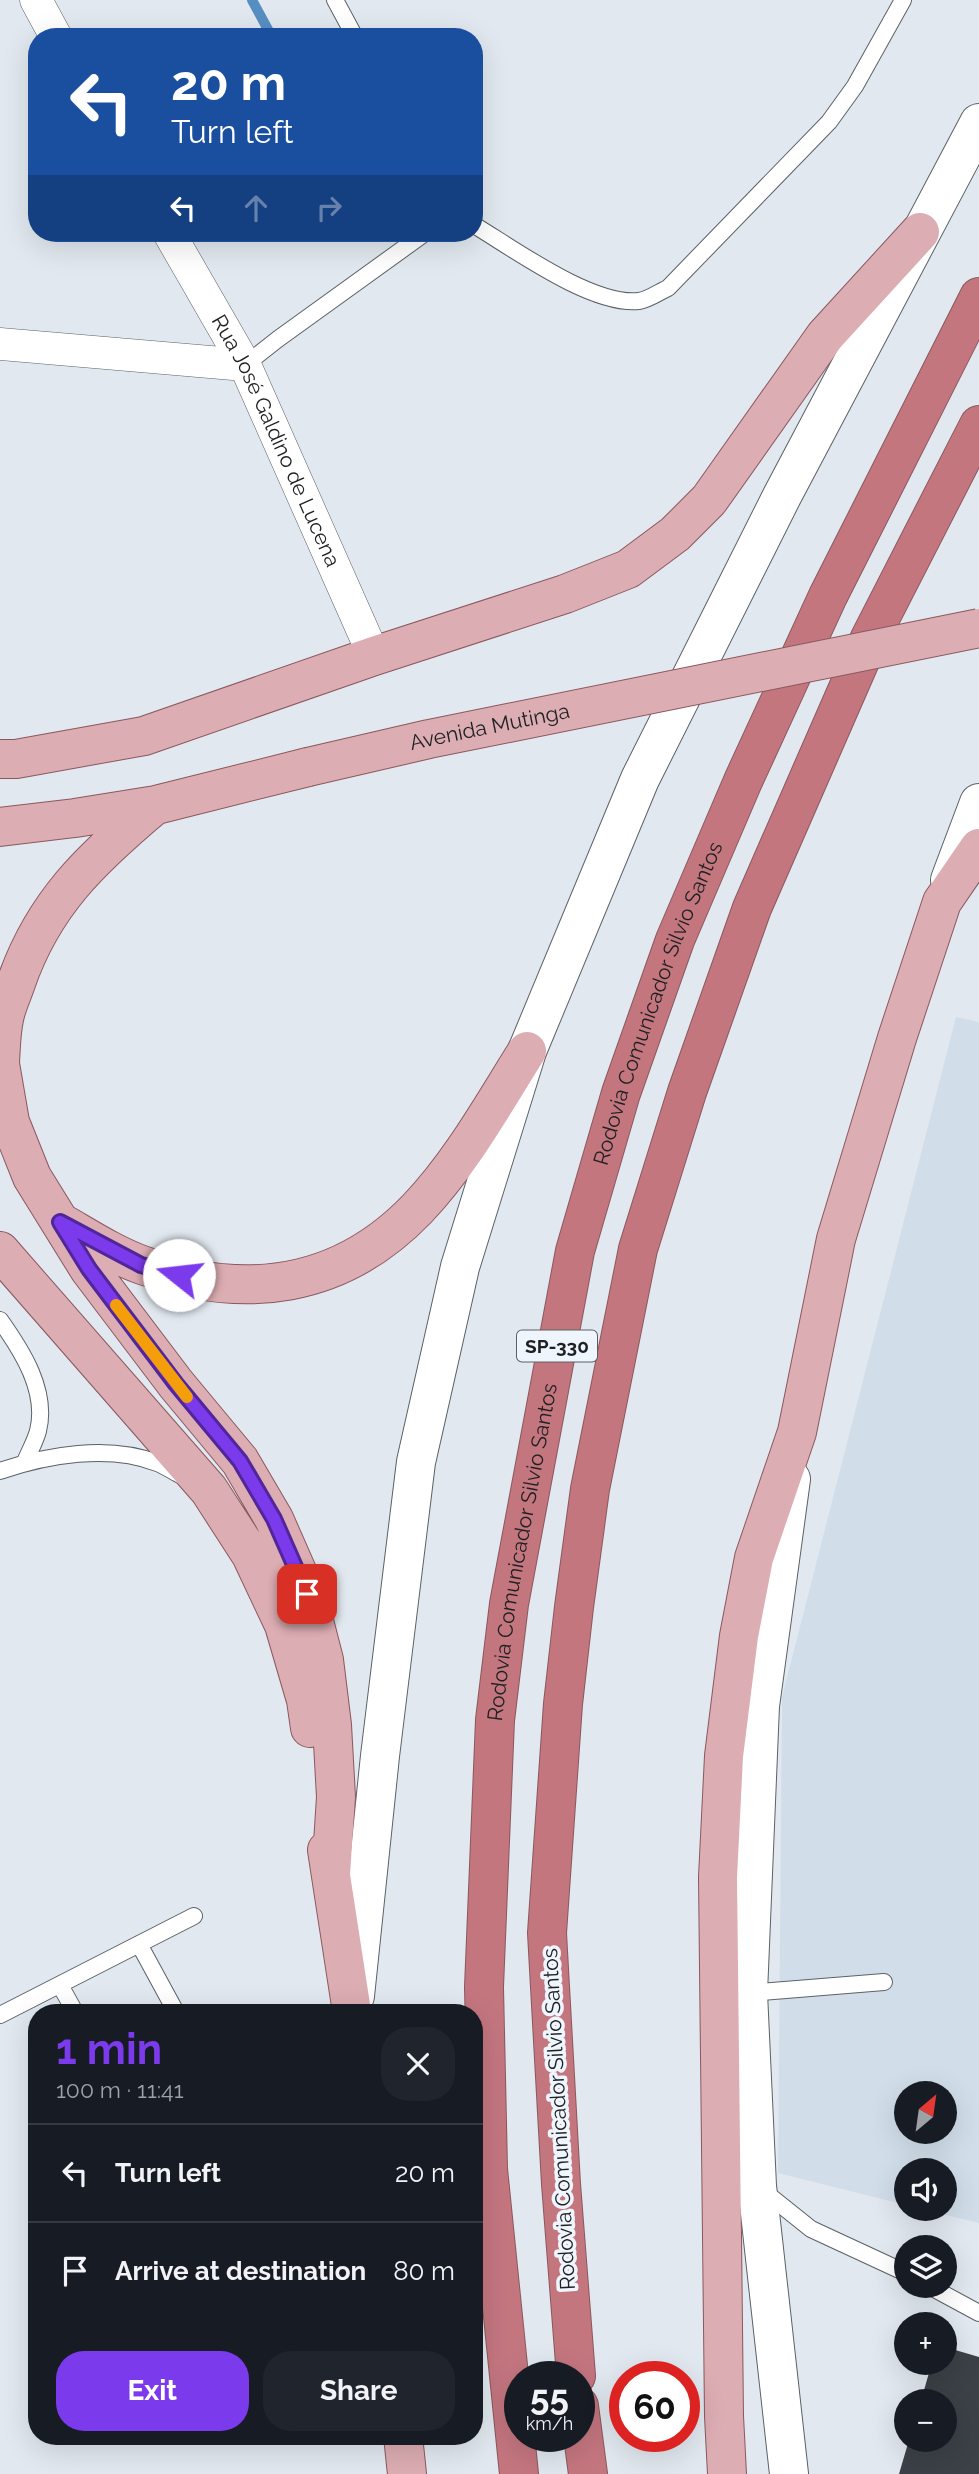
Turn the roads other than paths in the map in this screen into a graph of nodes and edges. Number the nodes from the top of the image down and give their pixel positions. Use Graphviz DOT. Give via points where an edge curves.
graph roads {
  1 [pos="36,0"];
  2 [pos="335,0"];
  3 [pos="902,0"];
  4 [pos="50,28"];
  5 [pos="350,28"];
  6 [pos="979,123"];
  7 [pos="483,230"];
  8 [pos="920,232"];
  9 [pos="174,242"];
  10 [pos="413,242"];
  11 [pos="979,297"];
  12 [pos="0,344"];
  13 [pos="245,365"];
  14 [pos="979,425"];
  15 [pos="979,628"];
  16 [pos="374,656"];
  17 [pos="0,759"];
  18 [pos="979,803"];
  19 [pos="156,805"];
  20 [pos="0,827"];
  21 [pos="979,848"];
  22 [pos="942,902"];
  23 [pos="527,1051"];
  24 [pos="0,1063"];
  25 [pos="60,1222"];
  26 [pos="0,1251"];
  27 [pos="0,1320"];
  28 [pos="797,1432"];
  29 [pos="25,1462"];
  30 [pos="0,1471"];
  31 [pos="209,1490"];
  32 [pos="331,1874"];
  33 [pos="194,1916"];
  34 [pos="139,1944"];
  35 [pos="884,1982"];
  36 [pos="60,1985"];
  37 [pos="748,1993"];
  38 [pos="71,2004"];
  39 [pos="172,2004"];
  40 [pos="352,2004"];
  41 [pos="354,2004"];
  42 [pos="0,2015"];
  43 [pos="757,2186"];
  44 [pos="894,2267"];
  45 [pos="951,2298"];
  46 [pos="979,2313"];
  47 [pos="575,2361"];
  48 [pos="403,2445"];
  49 [pos="585,2452"];
  50 [pos="407,2474"];
  51 [pos="519,2474"];
  52 [pos="588,2474"];
  53 [pos="727,2474"];
  54 [pos="789,2474"];
  1 -- 4 [label="street"];
  2 -- 5 [label="lane"];
  3 -- 7 [label="lane" via="855,86 829,122 668,288 640,301 610,298 582,288"];
  6 -- 8 [label="main road"];
  8 -- 16 [label="main road" via="825,336 709,500 675,534 616,574"];
  8 -- 23 [label="main road" via="640,779"];
  9 -- 13 [label="street, Rua José Galdino de Lucena"];
  10 -- 13 [label="lane"];
  11 -- 51 [label="highway, Rodovia Comunicador Silvio Santos / SP-330" via="828,596 675,940 621,1093 575,1251 509,1604 495,1720 484,1987 488,2169"];
  12 -- 13 [label="street"];
  13 -- 16 [label="street, Rua José Galdino de Lucena"];
  14 -- 47 [label="highway, Rodovia Comunicador Silvio Santos / SP-330" via="870,638 752,908 687,1092 636,1262 590,1489 574,1607 547,1933"];
  15 -- 19 [label="main road, Avenida Mutinga, bridge" via="429,739"];
  16 -- 17 [label="main road" via="144,736"];
  18 -- 22 [label="main road"];
  19 -- 20 [label="main road, Avenida Mutinga"];
  19 -- 24 [label="main road" via="111,842 49,912 26,954 4,1018"];
  21 -- 22 [label="main road"];
  22 -- 28 [label="main road" via="836,1239"];
  23 -- 25 [label="main road" via="470,1140 417,1209 349,1261 299,1280 249,1286 198,1280 141,1265"];
  23 -- 41 [label="main road" via="460,1266 415,1462"];
  24 -- 25 [label="main road" via="10,1122 32,1177"];
  25 -- 32 [label="main road" via="89,1269 240,1461 274,1519 307,1594 324,1660 332,1724 336,1797"];
  26 -- 31 [label="main road"];
  27 -- 29 [label="lane" via="35,1380 38,1430"];
  28 -- 37 [label="main road" via="760,1706"];
  28 -- 53 [label="main road" via="754,1558 724,1756 719,1891 720,2191"];
  29 -- 30 [label="lane"];
  29 -- 31 [label="lane" via="117,1454 156,1462"];
  31 -- 32 [label="main road" via="251,1555 284,1625 306,1700"];
  32 -- 40 [label="main road"];
  33 -- 34 [label="lane"];
  34 -- 36 [label="lane"];
  34 -- 39 [label="lane"];
  35 -- 37 [label="lane"];
  36 -- 38 [label="lane"];
  36 -- 42 [label="lane"];
  37 -- 43 [label="main road"];
  43 -- 44 [label="lane" via="811,2229"];
  43 -- 54 [label="main road"];
  45 -- 46 [label="lane"];
  48 -- 50 [label="main road"];
  49 -- 52 [label="highway"];
}
